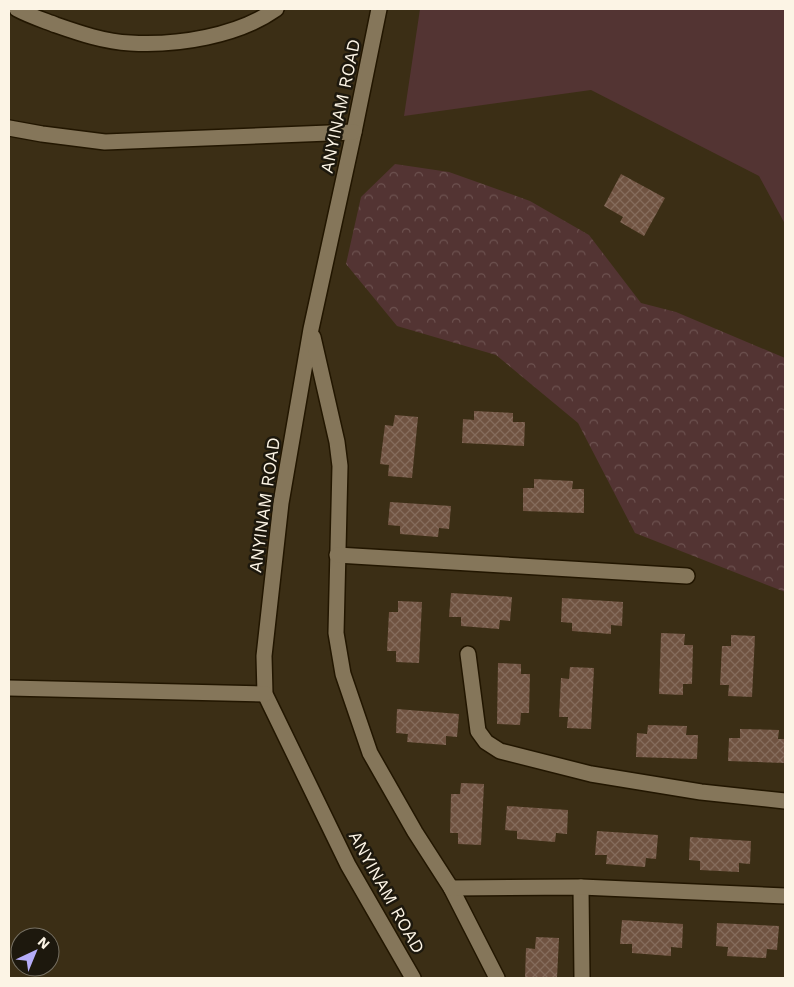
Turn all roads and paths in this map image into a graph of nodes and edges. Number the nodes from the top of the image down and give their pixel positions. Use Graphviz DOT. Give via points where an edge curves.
graph roads {
  1 [pos="18,9"];
  2 [pos="276,9"];
  3 [pos="379,9"];
  4 [pos="9,128"];
  5 [pos="354,132"];
  6 [pos="311,329"];
  7 [pos="337,555"];
  8 [pos="688,576"];
  9 [pos="468,654"];
  10 [pos="9,688"];
  11 [pos="265,694"];
  12 [pos="785,801"];
  13 [pos="581,887"];
  14 [pos="451,888"];
  15 [pos="785,896"];
  16 [pos="413,978"];
  17 [pos="497,978"];
  18 [pos="582,978"];
  1 -- 2 [label="street" via="82,34 129,43 182,42 228,32"];
  3 -- 5 [label="street, ANYINAM ROAD"];
  4 -- 5 [label="street" via="105,142"];
  5 -- 6 [label="street, ANYINAM ROAD"];
  6 -- 7 [label="street" via="340,466"];
  6 -- 11 [label="street, ANYINAM ROAD" via="272,571 264,656"];
  7 -- 8 [label="street"];
  7 -- 14 [label="street" via="336,632 349,692 370,753"];
  9 -- 12 [label="street" via="478,730 486,742 500,750 591,774 701,792"];
  10 -- 11 [label="street"];
  11 -- 16 [label="street, ANYINAM ROAD" via="348,865"];
  13 -- 14 [label="street"];
  13 -- 15 [label="street"];
  13 -- 18 [label="street"];
  14 -- 17 [label="street"];
}
